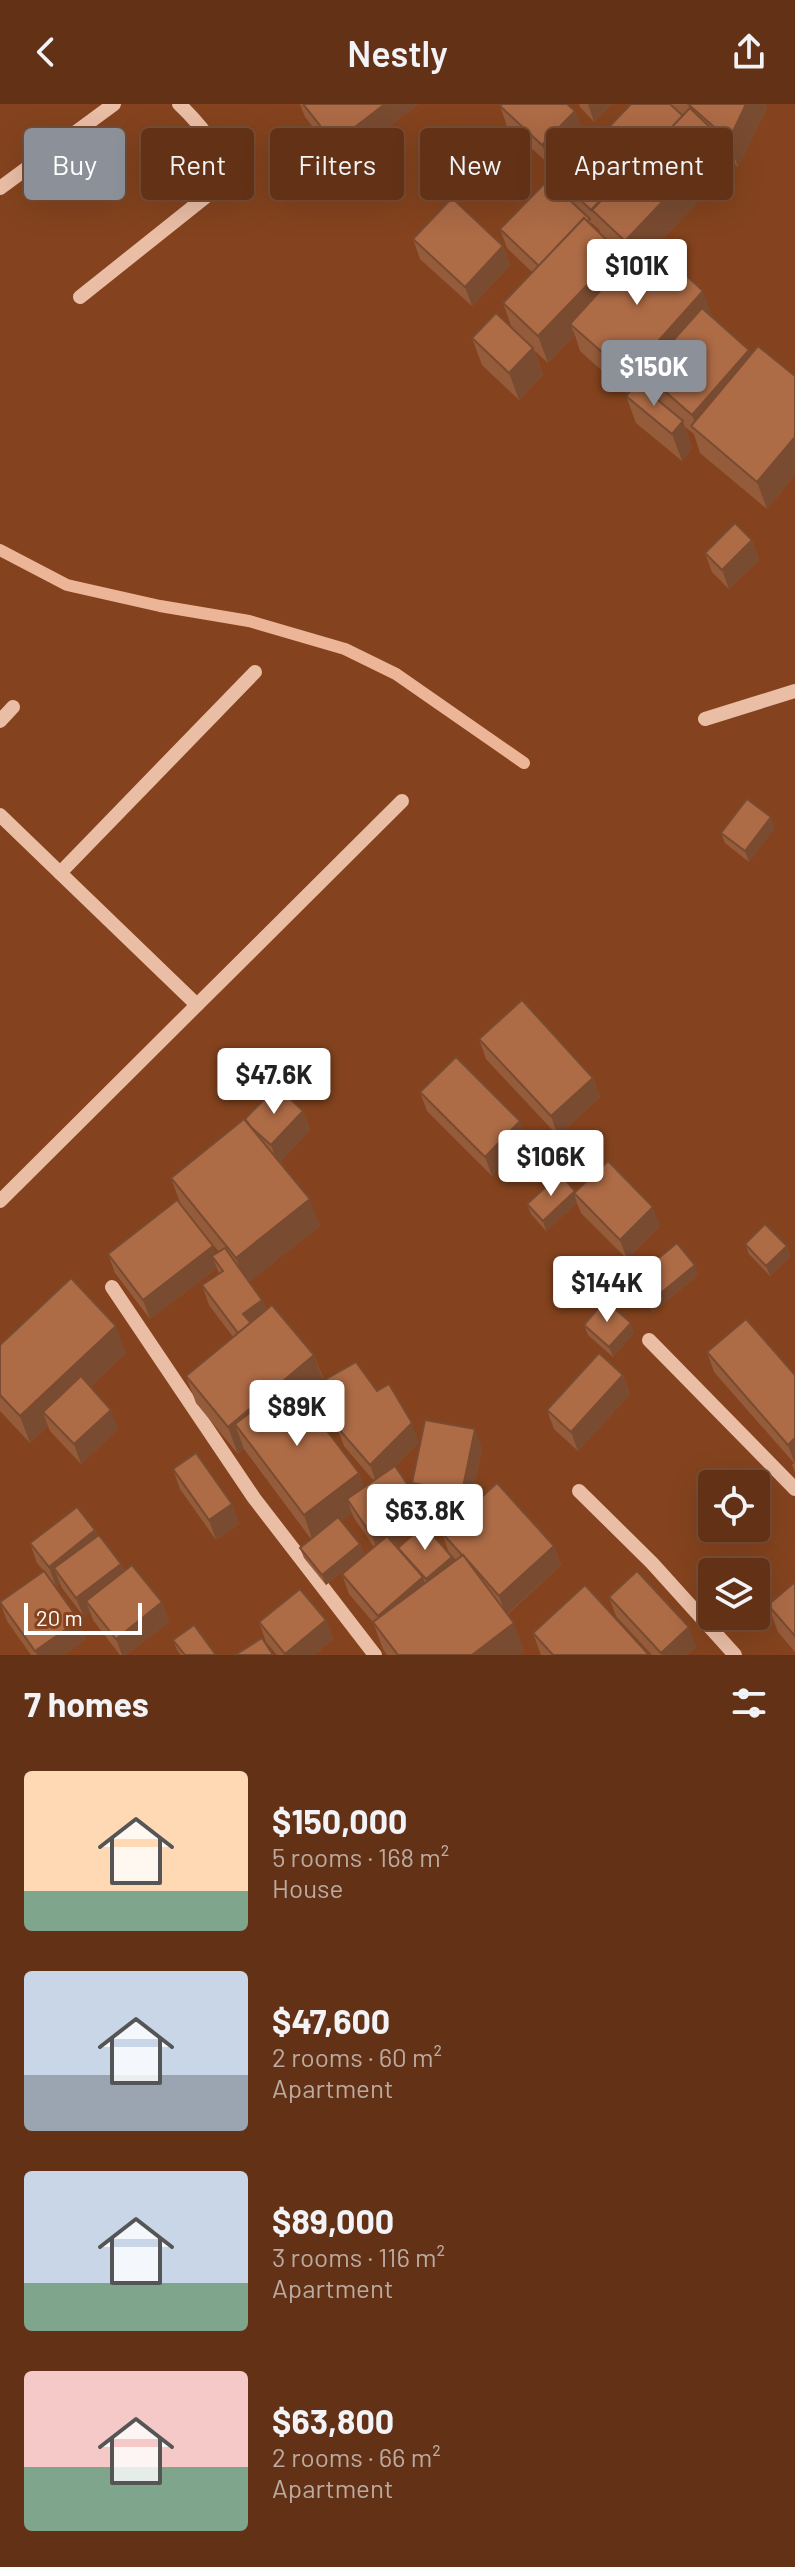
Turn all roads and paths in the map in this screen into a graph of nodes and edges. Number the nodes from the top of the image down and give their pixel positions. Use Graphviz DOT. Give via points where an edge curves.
graph roads {
  1 [pos="114,104"];
  2 [pos="179,104"];
  3 [pos="0,188"];
  4 [pos="80,297"];
  5 [pos="255,672"];
  6 [pos="795,691"];
  7 [pos="13,707"];
  8 [pos="705,719"];
  9 [pos="0,721"];
  10 [pos="402,801"];
  11 [pos="1,818"];
  12 [pos="60,873"];
  13 [pos="197,1005"];
  14 [pos="0,1201"];
  15 [pos="112,1287"];
  16 [pos="649,1340"];
  17 [pos="795,1489"];
  18 [pos="579,1491"];
  19 [pos="375,1655"];
  20 [pos="735,1655"];
  1 -- 3 [label="street"];
  2 -- 4 [label="street" via="225,163 228,179"];
  5 -- 12 [label="street"];
  6 -- 8 [label="street"];
  7 -- 9 [label="street"];
  10 -- 13 [label="street"];
  11 -- 12 [label="street"];
  12 -- 13 [label="street"];
  13 -- 14 [label="street"];
  15 -- 19 [label="street" via="254,1498"];
  16 -- 17 [label="street"];
  18 -- 20 [label="street"];
}
